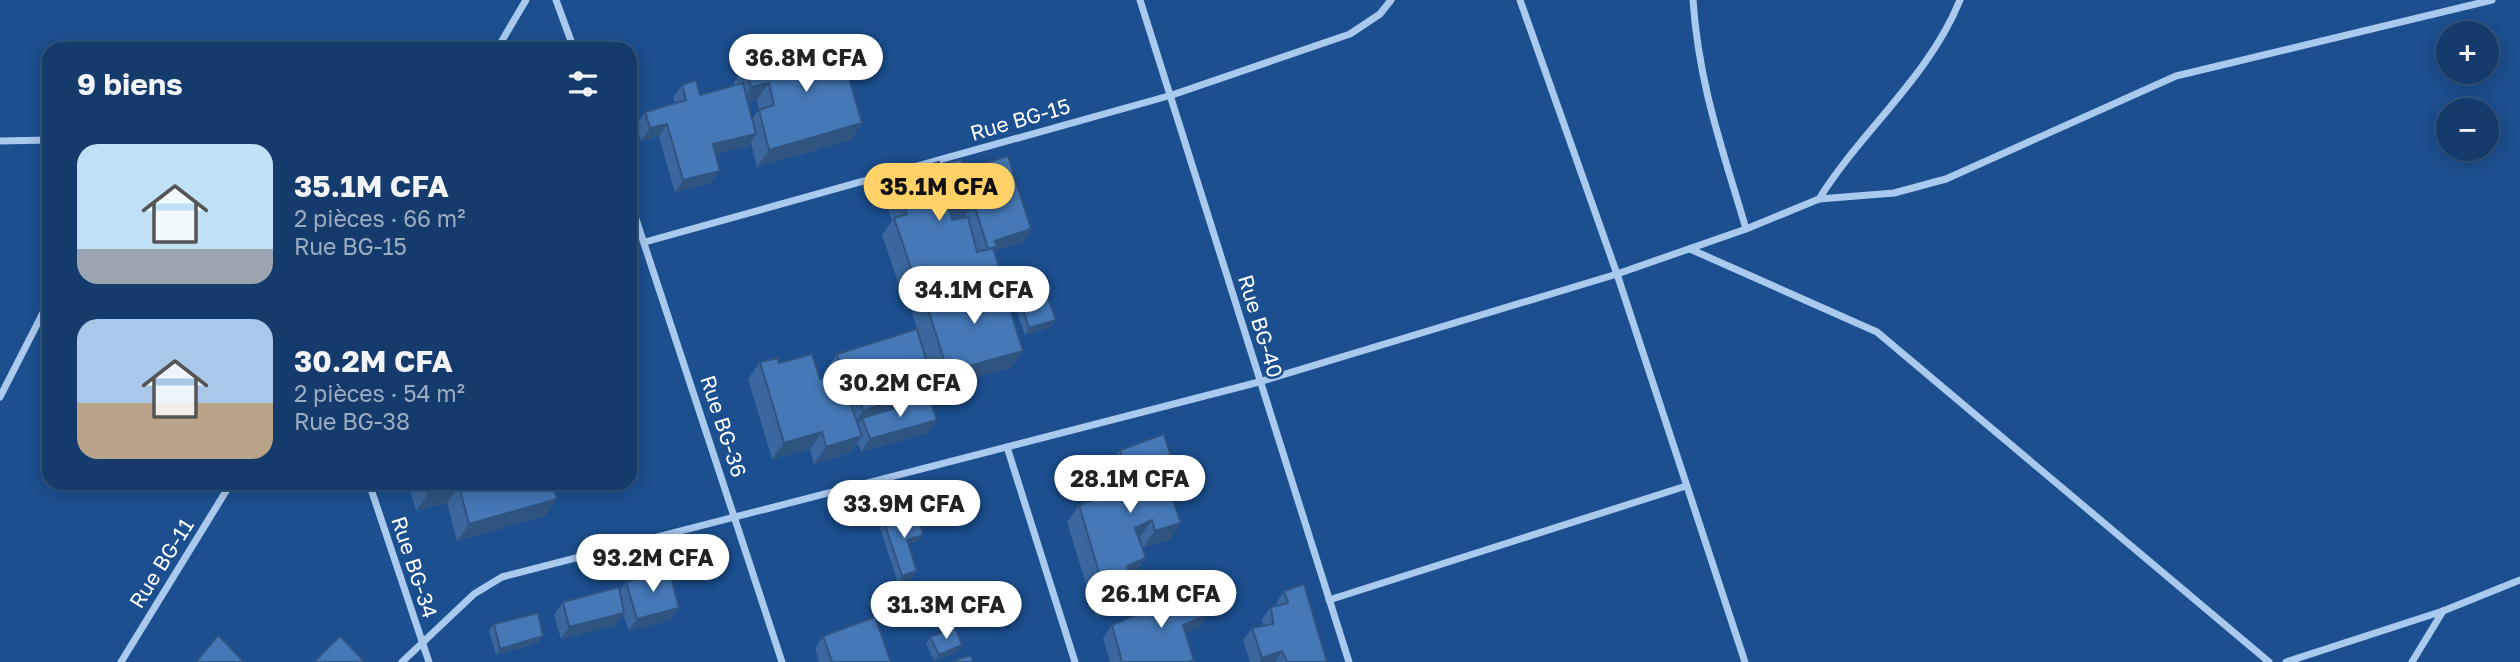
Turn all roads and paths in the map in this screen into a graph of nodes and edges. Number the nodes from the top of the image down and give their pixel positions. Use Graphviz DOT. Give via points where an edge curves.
graph roads {
  1 [pos="526,0"];
  2 [pos="556,0"];
  3 [pos="1140,0"];
  4 [pos="1391,0"];
  5 [pos="1520,0"];
  6 [pos="1693,0"];
  7 [pos="1960,0"];
  8 [pos="2492,0"];
  9 [pos="501,42"];
  10 [pos="571,42"];
  11 [pos="1172,95"];
  12 [pos="42,140"];
  13 [pos="0,141"];
  14 [pos="1819,199"];
  15 [pos="637,220"];
  16 [pos="1746,229"];
  17 [pos="645,242"];
  18 [pos="1690,248"];
  19 [pos="1617,274"];
  20 [pos="42,315"];
  21 [pos="1259,382"];
  22 [pos="0,397"];
  23 [pos="1007,447"];
  24 [pos="1686,486"];
  25 [pos="228,490"];
  26 [pos="371,490"];
  27 [pos="735,517"];
  28 [pos="2520,580"];
  29 [pos="1329,600"];
  30 [pos="2444,611"];
  31 [pos="421,642"];
  32 [pos="121,662"];
  33 [pos="402,662"];
  34 [pos="429,662"];
  35 [pos="782,662"];
  36 [pos="1075,662"];
  37 [pos="1349,662"];
  38 [pos="1745,662"];
  39 [pos="2269,662"];
  40 [pos="2286,662"];
  41 [pos="2412,662"];
  1 -- 9 [label="street"];
  2 -- 10 [label="street"];
  3 -- 11 [label="street, Rue BG-40"];
  4 -- 11 [label="street, Rue BG-15" via="1380,14 1350,34"];
  5 -- 19 [label="street"];
  6 -- 16 [label="street" via="1705,96"];
  7 -- 14 [label="street" via="1920,71 1842,162"];
  8 -- 14 [label="street" via="2176,76 1946,179 1894,193"];
  11 -- 17 [label="street, Rue BG-15"];
  11 -- 21 [label="street, Rue BG-40"];
  12 -- 13 [label="street"];
  14 -- 16 [label="street"];
  15 -- 17 [label="street, Rue BG-36"];
  16 -- 18 [label="street"];
  17 -- 27 [label="street, Rue BG-36"];
  18 -- 19 [label="street"];
  18 -- 39 [label="street" via="1877,332"];
  19 -- 21 [label="street"];
  19 -- 24 [label="street"];
  20 -- 22 [label="street"];
  21 -- 23 [label="street"];
  21 -- 29 [label="street, Rue BG-40"];
  23 -- 27 [label="street"];
  23 -- 36 [label="street"];
  24 -- 29 [label="street"];
  24 -- 38 [label="street"];
  25 -- 32 [label="street, Rue BG-11"];
  26 -- 31 [label="street, Rue BG-34"];
  27 -- 31 [label="street" via="502,577 474,594"];
  27 -- 35 [label="street, Rue BG-36"];
  28 -- 30 [label="street"];
  29 -- 37 [label="street, Rue BG-40"];
  30 -- 40 [label="street"];
  30 -- 41 [label="street"];
  31 -- 33 [label="street"];
  31 -- 34 [label="street, Rue BG-34"];
}
